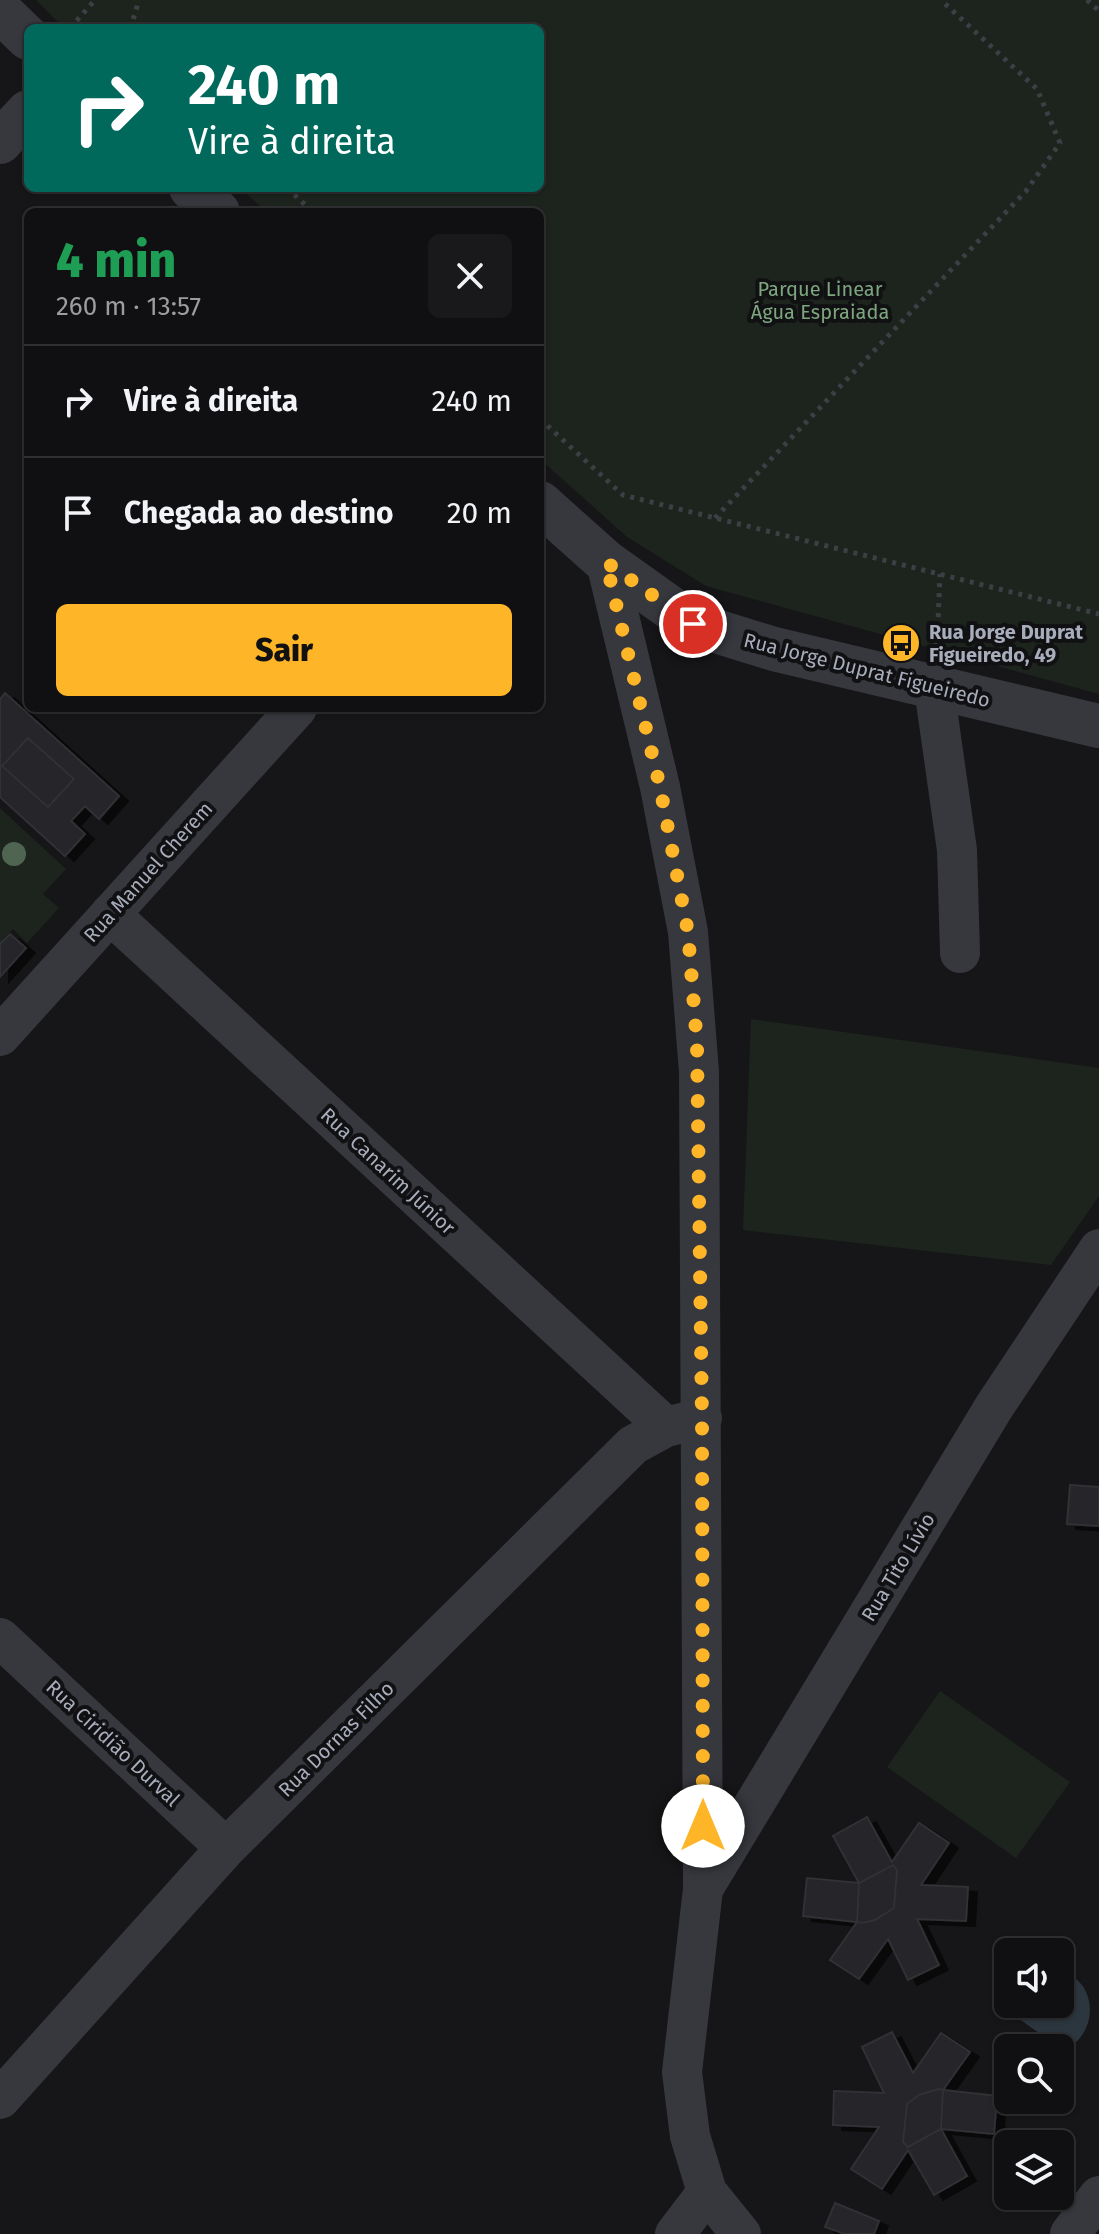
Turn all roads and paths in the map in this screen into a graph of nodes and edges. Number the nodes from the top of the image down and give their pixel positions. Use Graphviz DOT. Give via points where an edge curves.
graph roads {
  1 [pos="95,0"];
  2 [pos="139,0"];
  3 [pos="941,0"];
  4 [pos="1087,0"];
  5 [pos="0,11"];
  6 [pos="1099,11"];
  7 [pos="74,24"];
  8 [pos="133,24"];
  9 [pos="24,34"];
  10 [pos="24,116"];
  11 [pos="0,142"];
  12 [pos="196,192"];
  13 [pos="291,192"];
  14 [pos="214,208"];
  15 [pos="309,208"];
  16 [pos="544,423"];
  17 [pos="544,507"];
  18 [pos="715,518"];
  19 [pos="606,562"];
  20 [pos="940,574"];
  21 [pos="1099,614"];
  22 [pos="934,688"];
  23 [pos="293,712"];
  24 [pos="1099,726"];
  25 [pos="110,914"];
  26 [pos="960,953"];
  27 [pos="0,1036"];
  28 [pos="1099,1249"];
  29 [pos="684,1422"];
  30 [pos="0,1638"];
  31 [pos="226,1848"];
  32 [pos="703,1889"];
  33 [pos="0,2099"];
  34 [pos="707,2192"];
  35 [pos="1099,2196"];
  36 [pos="675,2234"];
  37 [pos="741,2234"];
  38 [pos="1070,2234"];
  1 -- 7 [label="path"];
  2 -- 8 [label="path"];
  3 -- 18 [label="path" via="1037,89 1060,143 1026,191"];
  4 -- 6 [label="path"];
  5 -- 9 [label="street"];
  10 -- 11 [label="street"];
  12 -- 14 [label="street"];
  13 -- 15 [label="path"];
  16 -- 18 [label="path" via="623,495"];
  17 -- 19 [label="street, Rua Jorge Duprat Figueiredo"];
  18 -- 20 [label="path"];
  19 -- 22 [label="street, Rua Jorge Duprat Figueiredo" via="693,624"];
  19 -- 29 [label="street" via="660,787 688,932 699,1072"];
  20 -- 21 [label="path"];
  20 -- 22 [label="path"];
  22 -- 24 [label="street, Rua Jorge Duprat Figueiredo"];
  22 -- 26 [label="street" via="957,850"];
  23 -- 25 [label="street, Rua Manuel Cherem"];
  25 -- 27 [label="street, Rua Manuel Cherem"];
  25 -- 29 [label="street, Rua Canarim Júnior"];
  28 -- 32 [label="street, Rua Tito Lívio" via="994,1407"];
  29 -- 31 [label="street, Rua Dornas Filho" via="633,1445"];
  29 -- 32 [label="street"];
  30 -- 31 [label="street, Rua Ciridião Durval"];
  31 -- 33 [label="street, Rua Dornas Filho"];
  32 -- 34 [label="street" via="682,2072 690,2136"];
  34 -- 36 [label="street"];
  34 -- 37 [label="street"];
  35 -- 38 [label="street"];
}
